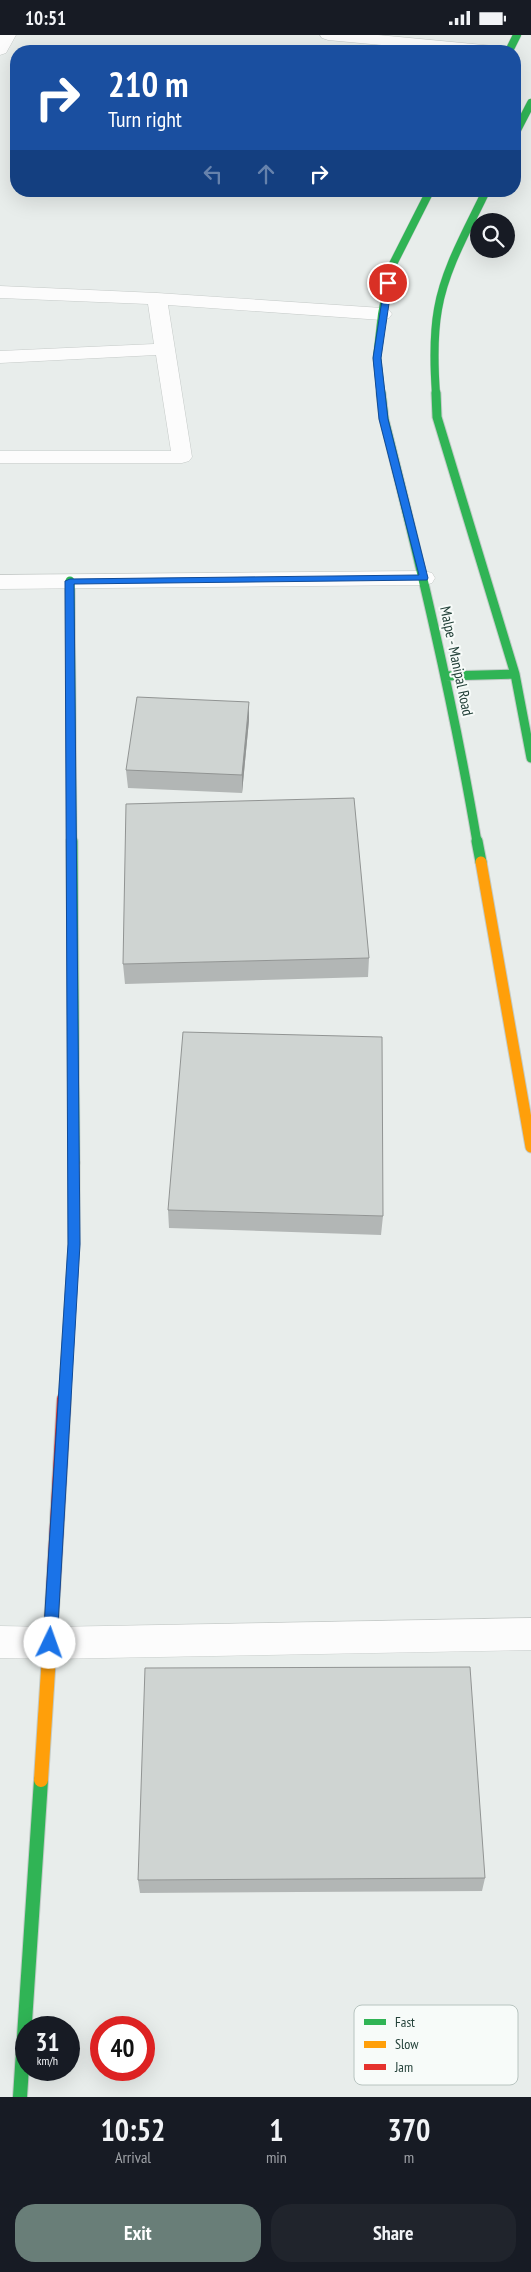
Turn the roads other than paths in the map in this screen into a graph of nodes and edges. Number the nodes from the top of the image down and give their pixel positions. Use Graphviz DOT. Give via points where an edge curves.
graph roads {
  1 [pos="8,35"];
  2 [pos="328,35"];
  3 [pos="432,45"];
  4 [pos="0,50"];
  5 [pos="531,103"];
  6 [pos="521,123"];
  7 [pos="427,197"];
  8 [pos="483,197"];
  9 [pos="0,292"];
  10 [pos="157,299"];
  11 [pos="382,314"];
  12 [pos="165,349"];
  13 [pos="0,357"];
  14 [pos="0,457"];
  15 [pos="424,578"];
  16 [pos="70,581"];
  17 [pos="0,582"];
  18 [pos="515,674"];
  19 [pos="445,676"];
  20 [pos="531,758"];
  21 [pos="531,1147"];
  22 [pos="531,1633"];
  23 [pos="0,1642"];
  24 [pos="50,1643"];
  25 [pos="20,2097"];
  1 -- 4 [label="street"];
  2 -- 3 [label="street"];
  5 -- 6 [label="main road"];
  7 -- 11 [label="main road, Malpe - Manipal Road" via="391,268"];
  8 -- 18 [label="main road" via="451,265 438,309 434,358 437,417"];
  9 -- 10 [label="street"];
  10 -- 11 [label="street"];
  10 -- 12 [label="street"];
  11 -- 15 [label="main road, Malpe - Manipal Road" via="377,358 384,419"];
  12 -- 13 [label="street"];
  12 -- 14 [label="street" via="182,457"];
  15 -- 16 [label="street"];
  15 -- 19 [label="main road, Malpe - Manipal Road"];
  16 -- 17 [label="street"];
  16 -- 24 [label="main road" via="74,1244"];
  18 -- 19 [label="main road"];
  18 -- 20 [label="main road"];
  19 -- 21 [label="main road, Malpe - Manipal Road" via="464,765"];
  22 -- 24 [label="street"];
  23 -- 24 [label="street"];
  24 -- 25 [label="main road"];
}
